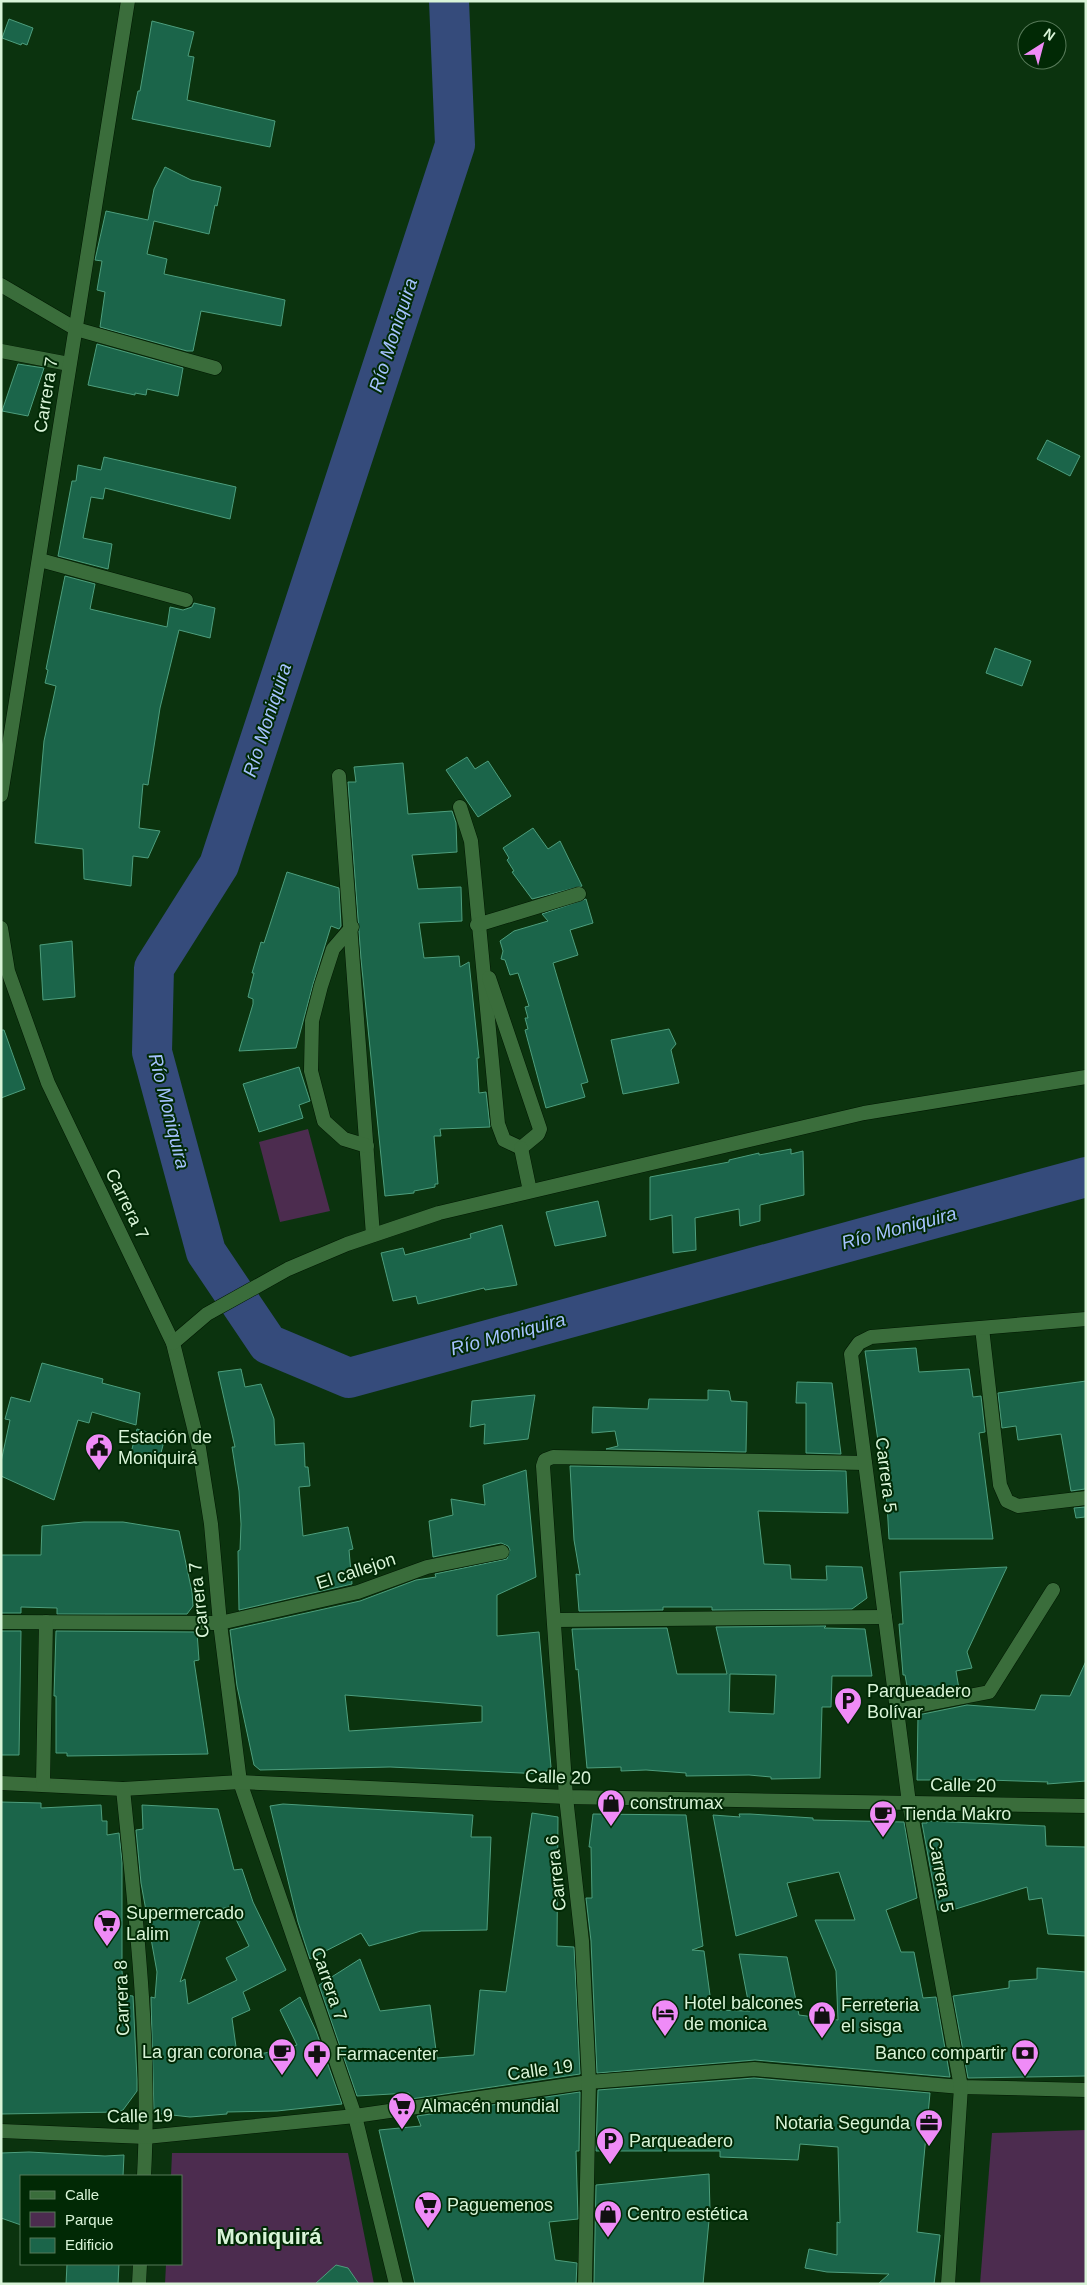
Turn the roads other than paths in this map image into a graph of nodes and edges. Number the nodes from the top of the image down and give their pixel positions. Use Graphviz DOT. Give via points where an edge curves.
graph roads {
  1 [pos="128,1"];
  2 [pos="1,285"];
  3 [pos="76,329"];
  4 [pos="1,351"];
  5 [pos="69,364"];
  6 [pos="215,368"];
  7 [pos="40,560"];
  8 [pos="186,600"];
  9 [pos="339,776"];
  10 [pos="1,796"];
  11 [pos="460,807"];
  12 [pos="579,894"];
  13 [pos="477,924"];
  14 [pos="352,927"];
  15 [pos="1,928"];
  16 [pos="481,955"];
  17 [pos="1086,1077"];
  18 [pos="367,1146"];
  19 [pos="521,1148"];
  20 [pos="530,1191"];
  21 [pos="373,1235"];
  22 [pos="1086,1319"];
  23 [pos="982,1328"];
  24 [pos="173,1342"];
  25 [pos="865,1463"];
  26 [pos="1086,1498"];
  27 [pos="502,1552"];
  28 [pos="1053,1590"];
  29 [pos="885,1617"];
  30 [pos="556,1620"];
  31 [pos="1,1622"];
  32 [pos="46,1622"];
  33 [pos="220,1623"];
  34 [pos="897,1710"];
  35 [pos="240,1782"];
  36 [pos="1,1783"];
  37 [pos="43,1784"];
  38 [pos="123,1789"];
  39 [pos="566,1797"];
  40 [pos="909,1803"];
  41 [pos="1086,1806"];
  42 [pos="589,2082"];
  43 [pos="961,2087"];
  44 [pos="1086,2090"];
  45 [pos="355,2116"];
  46 [pos="1,2131"];
  47 [pos="146,2138"];
  48 [pos="144,2175"];
  49 [pos="140,2265"];
  50 [pos="139,2284"];
  51 [pos="396,2284"];
  52 [pos="585,2284"];
  53 [pos="948,2284"];
  1 -- 3 [label="street, Carrera 7"];
  2 -- 3 [label="street"];
  3 -- 5 [label="street, Carrera 7"];
  3 -- 6 [label="street"];
  4 -- 5 [label="street"];
  5 -- 7 [label="street, Carrera 7"];
  7 -- 8 [label="street"];
  7 -- 10 [label="street, Carrera 7"];
  9 -- 14 [label="street"];
  11 -- 13 [label="street" via="471,841"];
  12 -- 13 [label="street"];
  13 -- 16 [label="street"];
  14 -- 18 [label="street"];
  14 -- 18 [label="street" via="332,949 321,986 312,1021 311,1070 324,1121 344,1139"];
  15 -- 24 [label="street, Carrera 7" via="8,971 48,1083"];
  16 -- 19 [label="street" via="498,1124 504,1140"];
  16 -- 19 [label="street" via="540,1129"];
  17 -- 20 [label="street" via="864,1113"];
  18 -- 21 [label="street"];
  19 -- 20 [label="street"];
  20 -- 21 [label="street" via="438,1212"];
  21 -- 24 [label="street" via="288,1269 208,1314"];
  22 -- 23 [label="street"];
  23 -- 25 [label="street, Carrera 5" via="871,1337 859,1344 851,1354"];
  23 -- 26 [label="street" via="1000,1484 1008,1501 1018,1506"];
  24 -- 33 [label="street, Carrera 7" via="199,1448 211,1524"];
  25 -- 29 [label="street, Carrera 5"];
  25 -- 30 [label="street, Carrera 6" via="553,1457 546,1460 543,1466"];
  27 -- 33 [label="street, El callejon" via="427,1567 358,1592"];
  28 -- 34 [label="street" via="989,1692"];
  29 -- 30 [label="street"];
  29 -- 34 [label="street, Carrera 5"];
  30 -- 39 [label="street, Carrera 6"];
  31 -- 32 [label="street, El callejon"];
  32 -- 33 [label="street, El callejon"];
  32 -- 37 [label="street"];
  33 -- 35 [label="street, Carrera 7"];
  34 -- 40 [label="street, Carrera 5"];
  35 -- 38 [label="street, Calle 20"];
  35 -- 39 [label="street, Calle 20"];
  35 -- 45 [label="street, Carrera 7"];
  36 -- 37 [label="street, Calle 20"];
  37 -- 38 [label="street, Calle 20"];
  38 -- 47 [label="street, Carrera 8" via="140,1951"];
  39 -- 40 [label="street, Calle 20"];
  39 -- 42 [label="street, Carrera 6" via="582,1941"];
  40 -- 41 [label="street, Calle 20"];
  40 -- 43 [label="street, Carrera 5"];
  42 -- 43 [label="street, Calle 19" via="754,2068"];
  42 -- 45 [label="street, Calle 19"];
  42 -- 52 [label="street, Carrera 6"];
  43 -- 44 [label="street, Calle 19"];
  43 -- 53 [label="street, Carrera 5"];
  45 -- 47 [label="street, Calle 19"];
  45 -- 51 [label="street, Carrera 7"];
  46 -- 47 [label="street, Calle 19"];
  47 -- 48 [label="street, Carrera 8"];
  49 -- 50 [label="street"];
}
